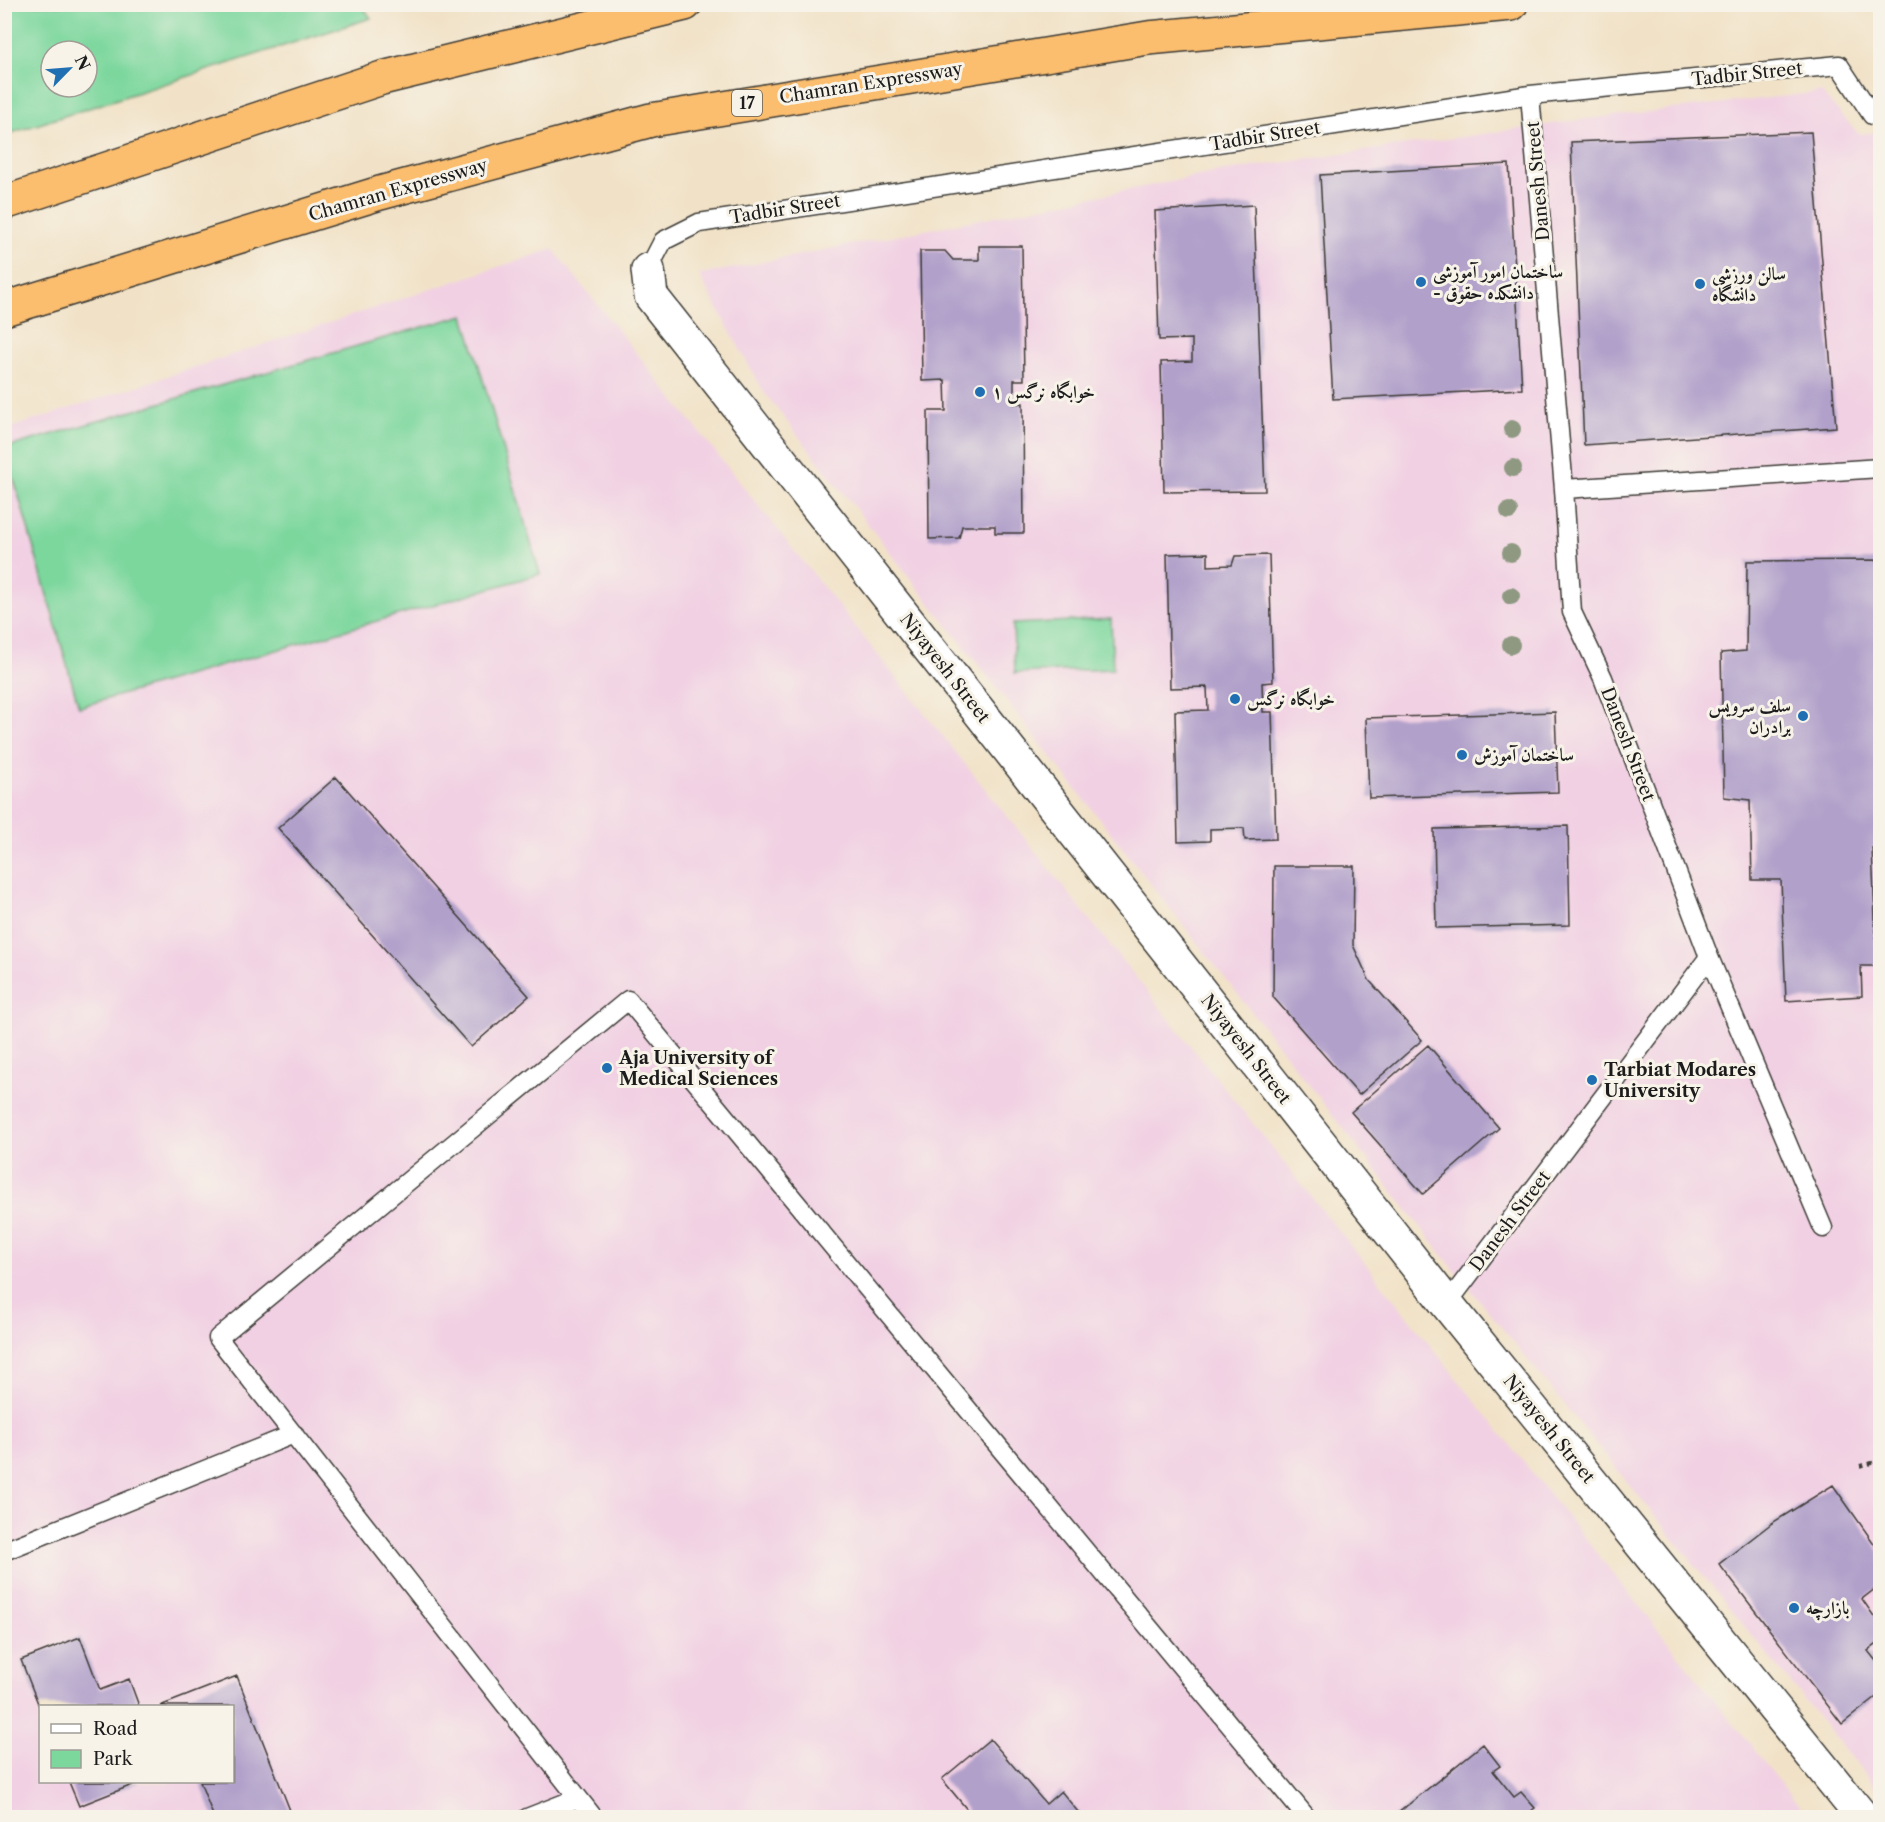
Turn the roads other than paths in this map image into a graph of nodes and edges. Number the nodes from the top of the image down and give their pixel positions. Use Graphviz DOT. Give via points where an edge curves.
graph roads {
  1 [pos="685,4"];
  2 [pos="1512,4"];
  3 [pos="1530,95"];
  4 [pos="1881,114"];
  5 [pos="4,203"];
  6 [pos="648,270"];
  7 [pos="10,312"];
  8 [pos="1881,468"];
  9 [pos="1564,489"];
  10 [pos="1709,957"];
  11 [pos="1823,1228"];
  12 [pos="1448,1304"];
  13 [pos="294,1434"];
  14 [pos="4,1551"];
  15 [pos="578,1798"];
  16 [pos="527,1818"];
  17 [pos="594,1818"];
  18 [pos="1307,1818"];
  19 [pos="1863,1818"];
  1 -- 5 [label="highway" via="382,78"];
  2 -- 7 [label="highway, Chamran Expressway / 17" via="1148,38 651,120 380,193"];
  3 -- 4 [label="lane, Tadbir Street" via="1839,65 1872,115"];
  3 -- 6 [label="lane, Tadbir Street" via="699,223 663,241"];
  3 -- 9 [label="lane, Danesh Street"];
  6 -- 12 [label="street, Niyayesh Street" via="651,296"];
  8 -- 9 [label="lane"];
  9 -- 10 [label="lane, Danesh Street" via="1572,612 1603,678"];
  10 -- 11 [label="lane"];
  10 -- 12 [label="lane, Danesh Street"];
  12 -- 19 [label="street, Niyayesh Street"];
  13 -- 14 [label="lane"];
  13 -- 15 [label="lane"];
  13 -- 18 [label="lane" via="218,1338 628,1000"];
  15 -- 16 [label="lane"];
  15 -- 17 [label="lane"];
}
